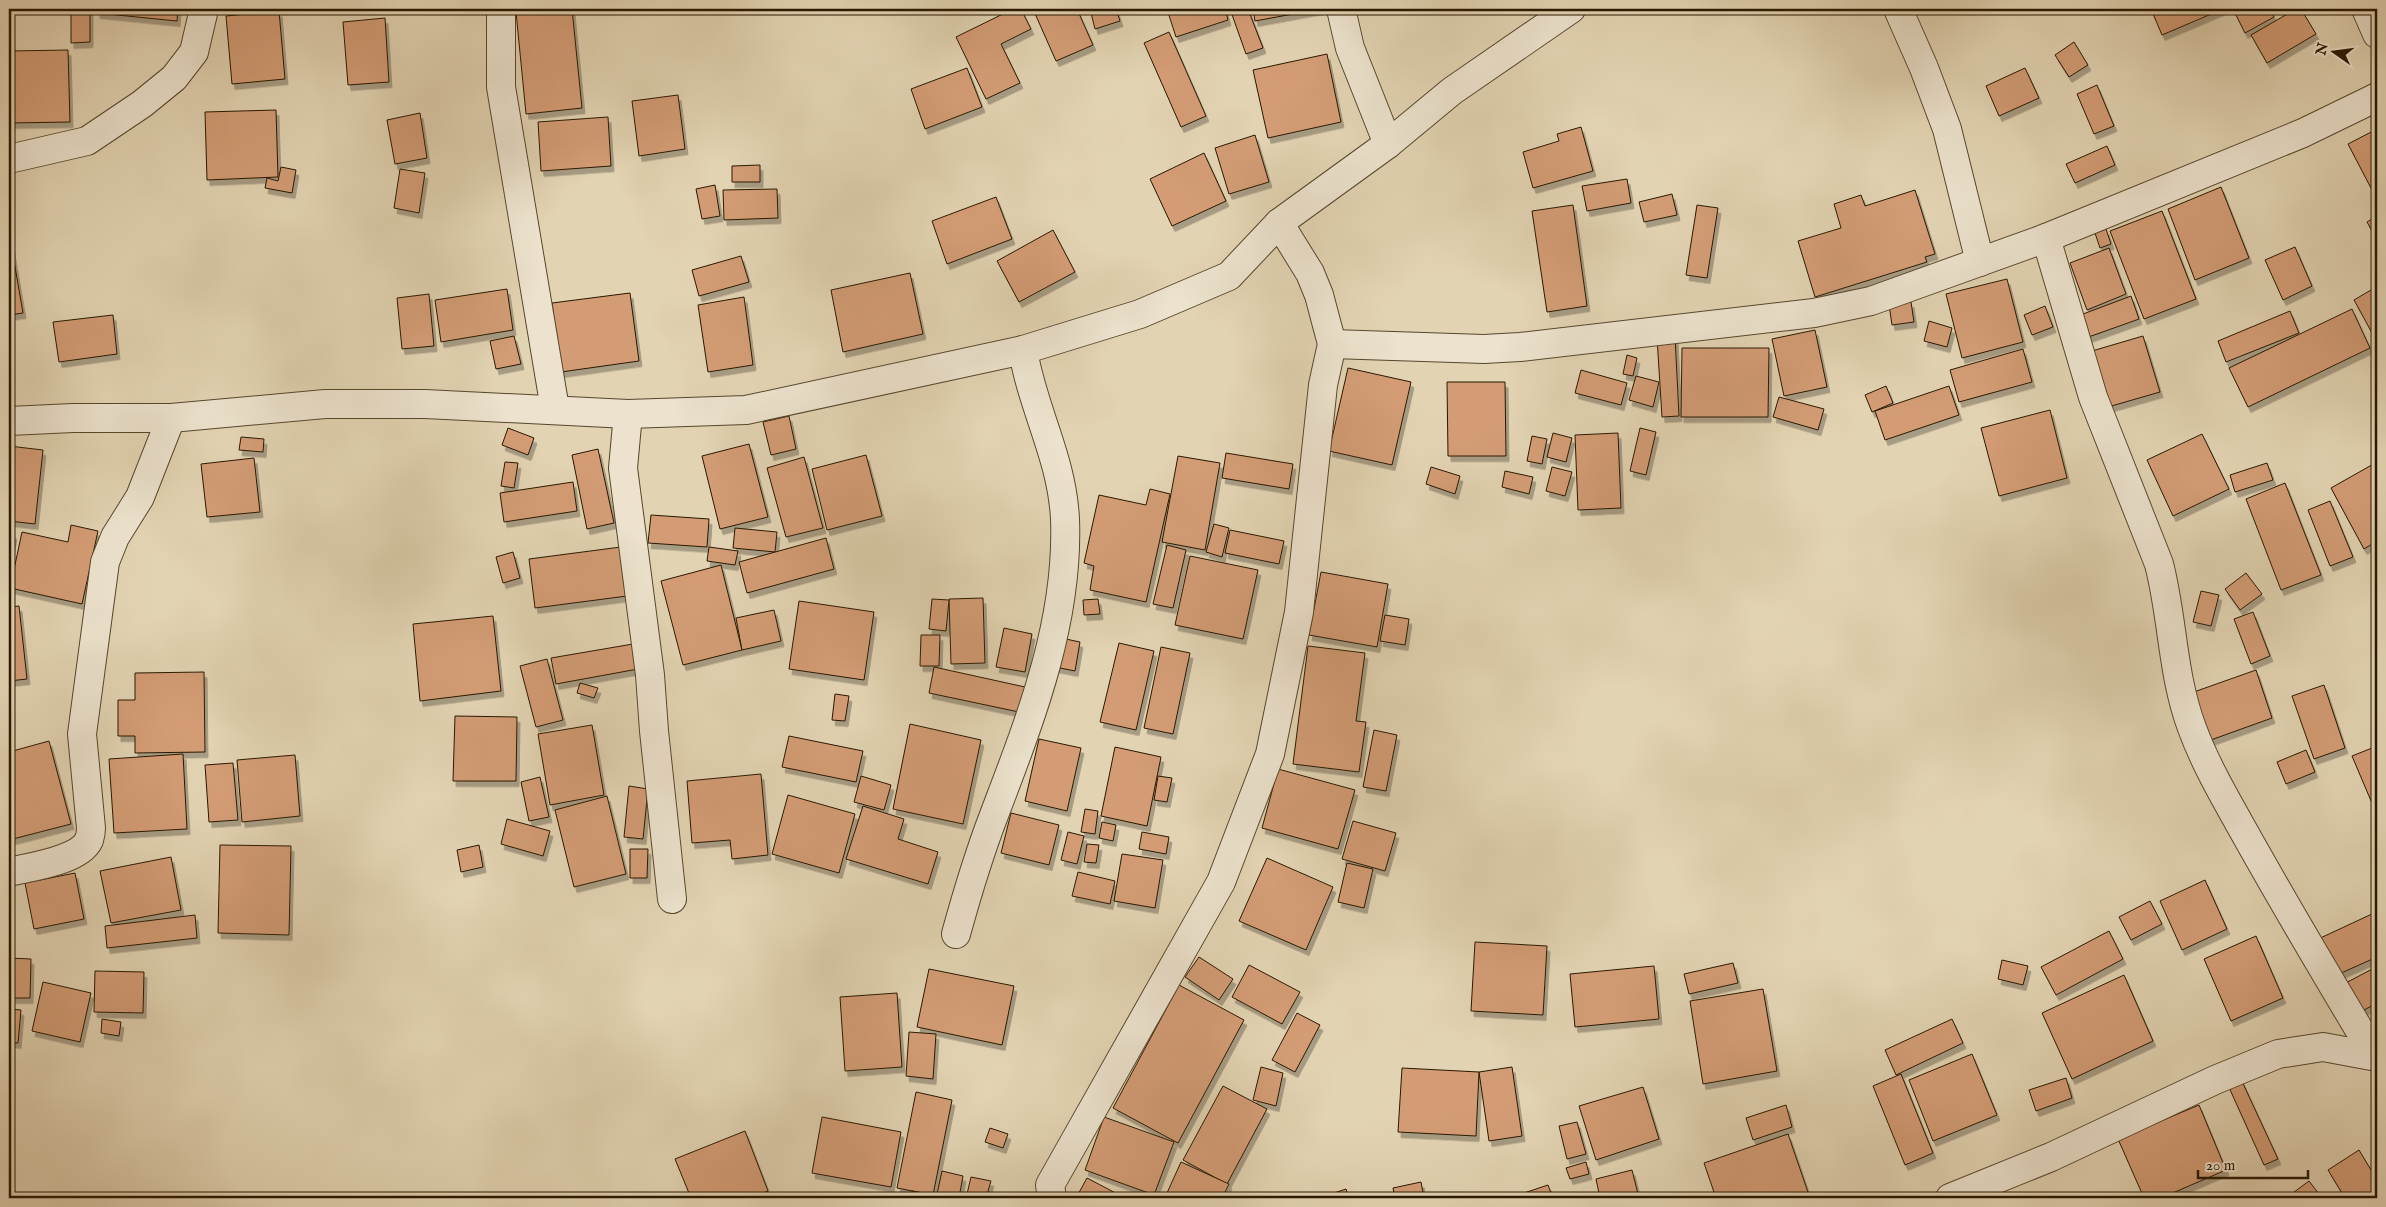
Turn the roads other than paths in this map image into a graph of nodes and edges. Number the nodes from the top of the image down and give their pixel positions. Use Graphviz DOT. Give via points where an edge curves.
graph roads {
  1 [pos="204,9"];
  2 [pos="501,9"];
  3 [pos="1341,9"];
  4 [pos="1571,9"];
  5 [pos="1898,9"];
  6 [pos="2366,9"];
  7 [pos="2377,34"];
  8 [pos="2377,97"];
  9 [pos="1388,144"];
  10 [pos="9,159"];
  11 [pos="1279,222"];
  12 [pos="2046,238"];
  13 [pos="1980,262"];
  14 [pos="1332,344"];
  15 [pos="1023,350"];
  16 [pos="555,409"];
  17 [pos="628,414"];
  18 [pos="171,418"];
  19 [pos="9,421"];
  20 [pos="9,872"];
  21 [pos="672,899"];
  22 [pos="956,934"];
  23 [pos="2376,1056"];
  24 [pos="1052,1198"];
  25 [pos="1950,1198"];
  1 -- 10 [label="street" via="194,52 174,78 142,104 87,141"];
  2 -- 16 [label="street" via="501,87"];
  3 -- 9 [label="street" via="1350,48"];
  4 -- 9 [label="street" via="1452,91"];
  5 -- 13 [label="street" via="1947,129"];
  6 -- 7 [label="street"];
  8 -- 12 [label="street" via="2302,133"];
  9 -- 11 [label="street"];
  11 -- 14 [label="street" via="1313,281"];
  11 -- 15 [label="street" via="1230,276 1140,314"];
  12 -- 13 [label="street"];
  12 -- 23 [label="street" via="2093,397 2159,564 2174,665 2191,727 2228,803 2288,911"];
  13 -- 14 [label="street" via="1871,301 1814,313 1520,347 1484,349"];
  14 -- 24 [label="street" via="1322,385 1299,612 1270,754 1220,882 1050,1185"];
  15 -- 17 [label="street" via="746,410"];
  15 -- 22 [label="street" via="1027,377 1059,474 1065,519 1062,584 1056,626 1038,694 971,880"];
  16 -- 17 [label="street"];
  16 -- 18 [label="street" via="325,404"];
  17 -- 21 [label="street" via="623,468 650,675"];
  18 -- 19 [label="street"];
  18 -- 20 [label="street" via="140,497 114,537 105,562 82,734 91,828 89,840 68,856"];
  23 -- 25 [label="street" via="2323,1047 2278,1054 2051,1157"];
}
